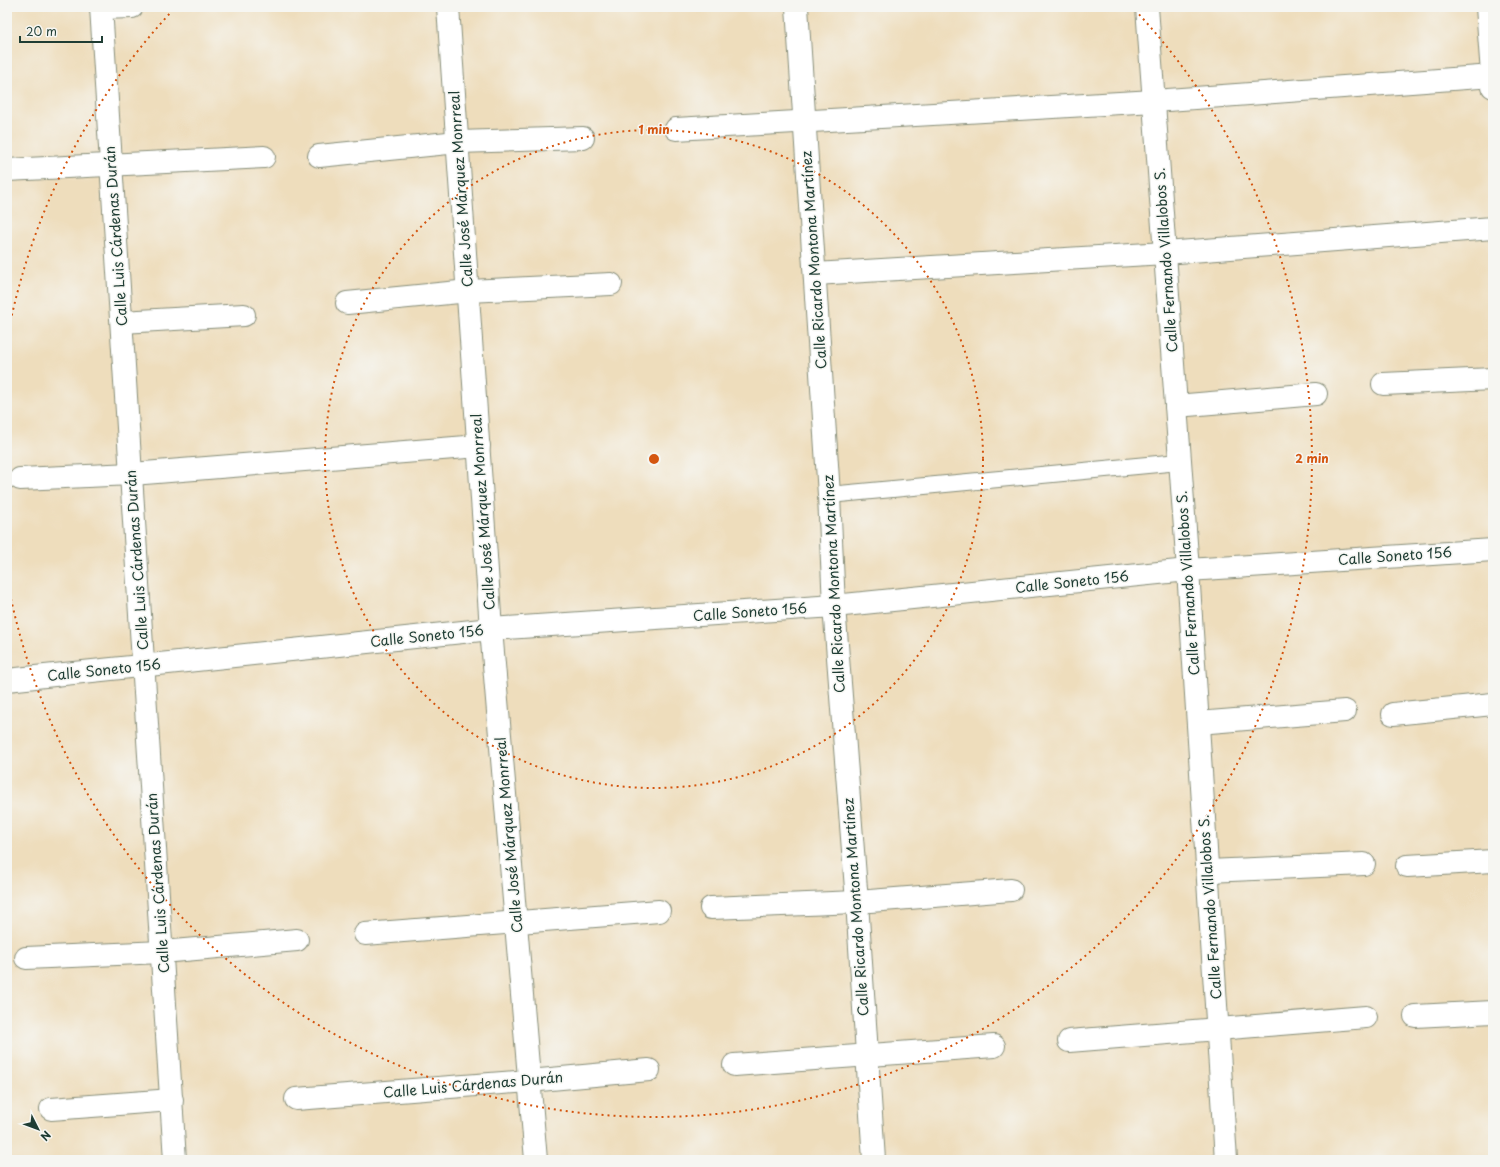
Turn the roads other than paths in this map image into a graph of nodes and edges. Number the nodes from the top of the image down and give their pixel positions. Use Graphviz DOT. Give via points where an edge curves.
graph roads {
  1 [pos="132,7"];
  2 [pos="448,7"];
  3 [pos="797,7"];
  4 [pos="1147,7"];
  5 [pos="1487,7"];
  6 [pos="101,8"];
  7 [pos="1493,80"];
  8 [pos="1154,101"];
  9 [pos="805,121"];
  10 [pos="676,129"];
  11 [pos="583,138"];
  12 [pos="458,142"];
  13 [pos="319,156"];
  14 [pos="264,157"];
  15 [pos="112,163"];
  16 [pos="7,170"];
  17 [pos="1493,228"];
  18 [pos="1165,252"];
  19 [pos="815,274"];
  20 [pos="611,284"];
  21 [pos="469,291"];
  22 [pos="346,304"];
  23 [pos="244,315"];
  24 [pos="122,322"];
  25 [pos="1493,379"];
  26 [pos="1383,384"];
  27 [pos="1316,394"];
  28 [pos="1176,406"];
  29 [pos="479,446"];
  30 [pos="1179,462"];
  31 [pos="132,474"];
  32 [pos="20,479"];
  33 [pos="829,495"];
  34 [pos="1493,550"];
  35 [pos="1188,570"];
  36 [pos="834,606"];
  37 [pos="491,630"];
  38 [pos="144,666"];
  39 [pos="7,680"];
  40 [pos="1493,704"];
  41 [pos="1345,711"];
  42 [pos="1393,714"];
  43 [pos="1198,723"];
  44 [pos="1493,861"];
  45 [pos="1364,864"];
  46 [pos="1407,866"];
  47 [pos="1208,871"];
  48 [pos="1010,890"];
  49 [pos="857,902"];
  50 [pos="711,908"];
  51 [pos="659,911"];
  52 [pos="516,923"];
  53 [pos="365,934"];
  54 [pos="297,940"];
  55 [pos="162,952"];
  56 [pos="26,958"];
  57 [pos="1493,1012"];
  58 [pos="1415,1016"];
  59 [pos="1366,1017"];
  60 [pos="1218,1029"];
  61 [pos="1069,1041"];
  62 [pos="994,1046"];
  63 [pos="866,1054"];
  64 [pos="734,1065"];
  65 [pos="649,1070"];
  66 [pos="529,1081"];
  67 [pos="296,1099"];
  68 [pos="172,1100"];
  69 [pos="51,1109"];
  70 [pos="175,1160"];
  71 [pos="536,1160"];
  72 [pos="874,1160"];
  73 [pos="1226,1160"];
  1 -- 6 [label="street"];
  2 -- 12 [label="street, Calle José Márquez Monrreal"];
  3 -- 9 [label="street, Calle Ricardo Montona Martínez"];
  4 -- 8 [label="street, Calle Fernando Villalobos S."];
  5 -- 7 [label="street"];
  6 -- 15 [label="street, Calle Luis Cárdenas Durán"];
  7 -- 8 [label="street"];
  8 -- 9 [label="street"];
  8 -- 18 [label="street, Calle Fernando Villalobos S."];
  9 -- 10 [label="street"];
  9 -- 19 [label="street, Calle Ricardo Montona Martínez"];
  11 -- 12 [label="street"];
  12 -- 13 [label="street"];
  12 -- 21 [label="street, Calle José Márquez Monrreal"];
  14 -- 15 [label="street"];
  15 -- 16 [label="street"];
  15 -- 24 [label="street, Calle Luis Cárdenas Durán"];
  17 -- 18 [label="street"];
  18 -- 19 [label="street"];
  18 -- 28 [label="street, Calle Fernando Villalobos S."];
  19 -- 33 [label="street, Calle Ricardo Montona Martínez"];
  20 -- 21 [label="street"];
  21 -- 22 [label="street"];
  21 -- 29 [label="street, Calle José Márquez Monrreal"];
  23 -- 24 [label="street"];
  24 -- 31 [label="street, Calle Luis Cárdenas Durán"];
  25 -- 26 [label="street"];
  27 -- 28 [label="street"];
  28 -- 30 [label="street, Calle Fernando Villalobos S."];
  29 -- 31 [label="street"];
  29 -- 37 [label="street, Calle José Márquez Monrreal"];
  30 -- 33 [label="lane"];
  30 -- 35 [label="street, Calle Fernando Villalobos S."];
  31 -- 32 [label="street"];
  31 -- 38 [label="street, Calle Luis Cárdenas Durán"];
  33 -- 36 [label="street, Calle Ricardo Montona Martínez"];
  34 -- 35 [label="street, Calle Soneto 156"];
  35 -- 36 [label="street, Calle Soneto 156"];
  35 -- 43 [label="street, Calle Fernando Villalobos S."];
  36 -- 37 [label="street, Calle Soneto 156"];
  36 -- 49 [label="street, Calle Ricardo Montona Martínez"];
  37 -- 38 [label="street, Calle Soneto 156"];
  37 -- 52 [label="street, Calle José Márquez Monrreal"];
  38 -- 39 [label="street, Calle Soneto 156"];
  38 -- 55 [label="street, Calle Luis Cárdenas Durán"];
  40 -- 42 [label="street"];
  41 -- 43 [label="street"];
  43 -- 47 [label="street, Calle Fernando Villalobos S."];
  44 -- 46 [label="street"];
  45 -- 47 [label="street"];
  47 -- 60 [label="street, Calle Fernando Villalobos S."];
  48 -- 49 [label="street"];
  49 -- 50 [label="street"];
  49 -- 63 [label="street, Calle Ricardo Montona Martínez"];
  51 -- 52 [label="street"];
  52 -- 53 [label="street"];
  52 -- 66 [label="street, Calle José Márquez Monrreal"];
  54 -- 55 [label="street"];
  55 -- 56 [label="street"];
  55 -- 68 [label="street, Calle Luis Cárdenas Durán"];
  57 -- 58 [label="street"];
  59 -- 60 [label="street"];
  60 -- 61 [label="street"];
  60 -- 73 [label="street, Calle Fernando Villalobos S."];
  62 -- 63 [label="street"];
  63 -- 64 [label="street"];
  63 -- 72 [label="street, Calle Ricardo Montona Martínez"];
  65 -- 66 [label="street, Calle Luis Cárdenas Durán"];
  66 -- 67 [label="street, Calle Luis Cárdenas Durán"];
  66 -- 71 [label="street, Calle José Márquez Monrreal"];
  68 -- 69 [label="street"];
  68 -- 70 [label="street, Calle Luis Cárdenas Durán"];
}
